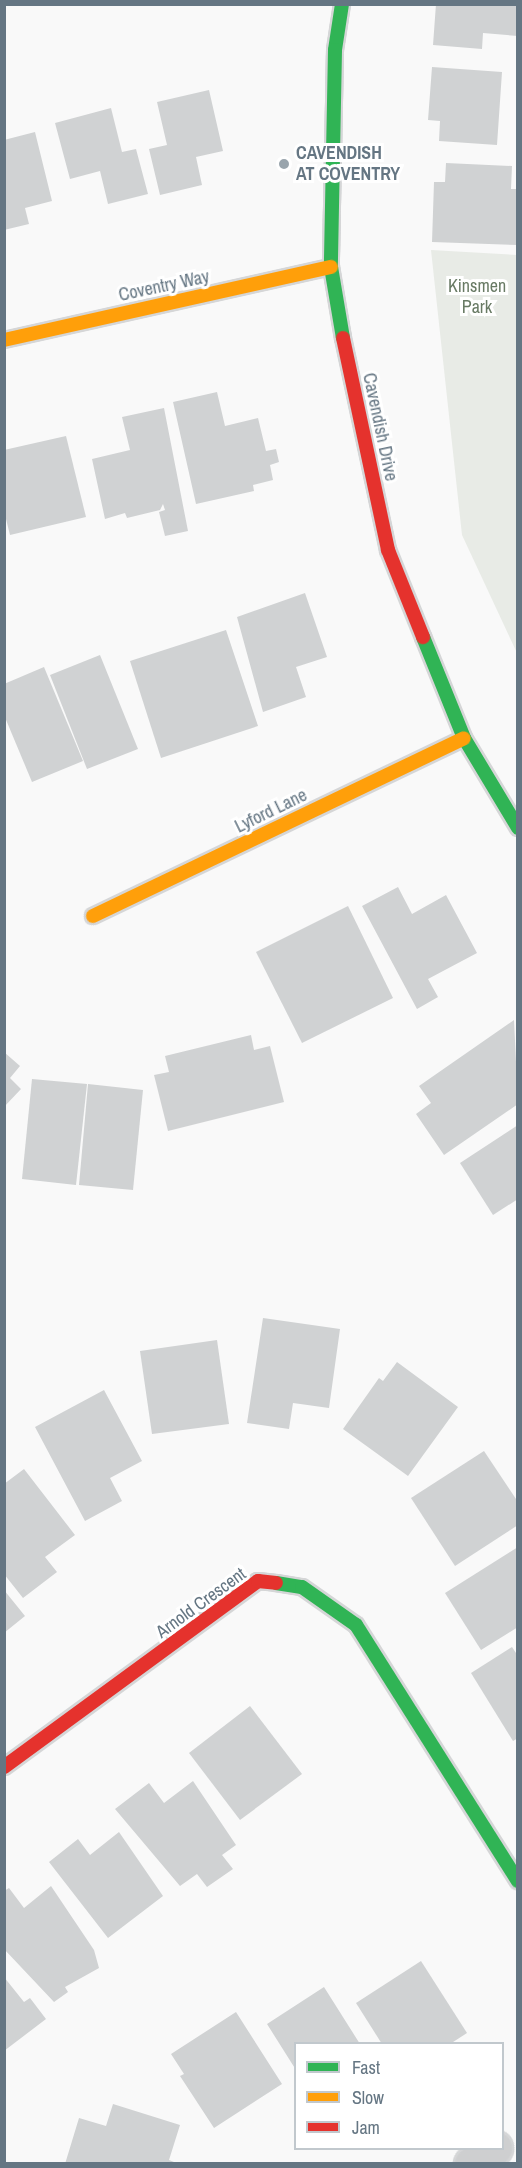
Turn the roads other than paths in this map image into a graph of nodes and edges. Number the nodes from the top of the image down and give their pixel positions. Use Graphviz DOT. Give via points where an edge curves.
graph roads {
  1 [pos="342,4"];
  2 [pos="331,267"];
  3 [pos="4,340"];
  4 [pos="464,738"];
  5 [pos="518,828"];
  6 [pos="93,916"];
  7 [pos="4,1767"];
  8 [pos="518,1881"];
  9 [pos="518,2134"];
  10 [pos="504,2143"];
  11 [pos="492,2150"];
  12 [pos="471,2163"];
  1 -- 2 [label="street, Cavendish Drive" via="335,50"];
  2 -- 3 [label="street, Coventry Way"];
  2 -- 4 [label="street, Cavendish Drive" via="388,550"];
  4 -- 5 [label="street, Cavendish Drive"];
  4 -- 6 [label="street, Lyford Lane"];
  7 -- 8 [label="street, Arnold Crescent" via="258,1581 302,1587 356,1625"];
  9 -- 10 [label="street"];
  11 -- 12 [label="street"];
}
